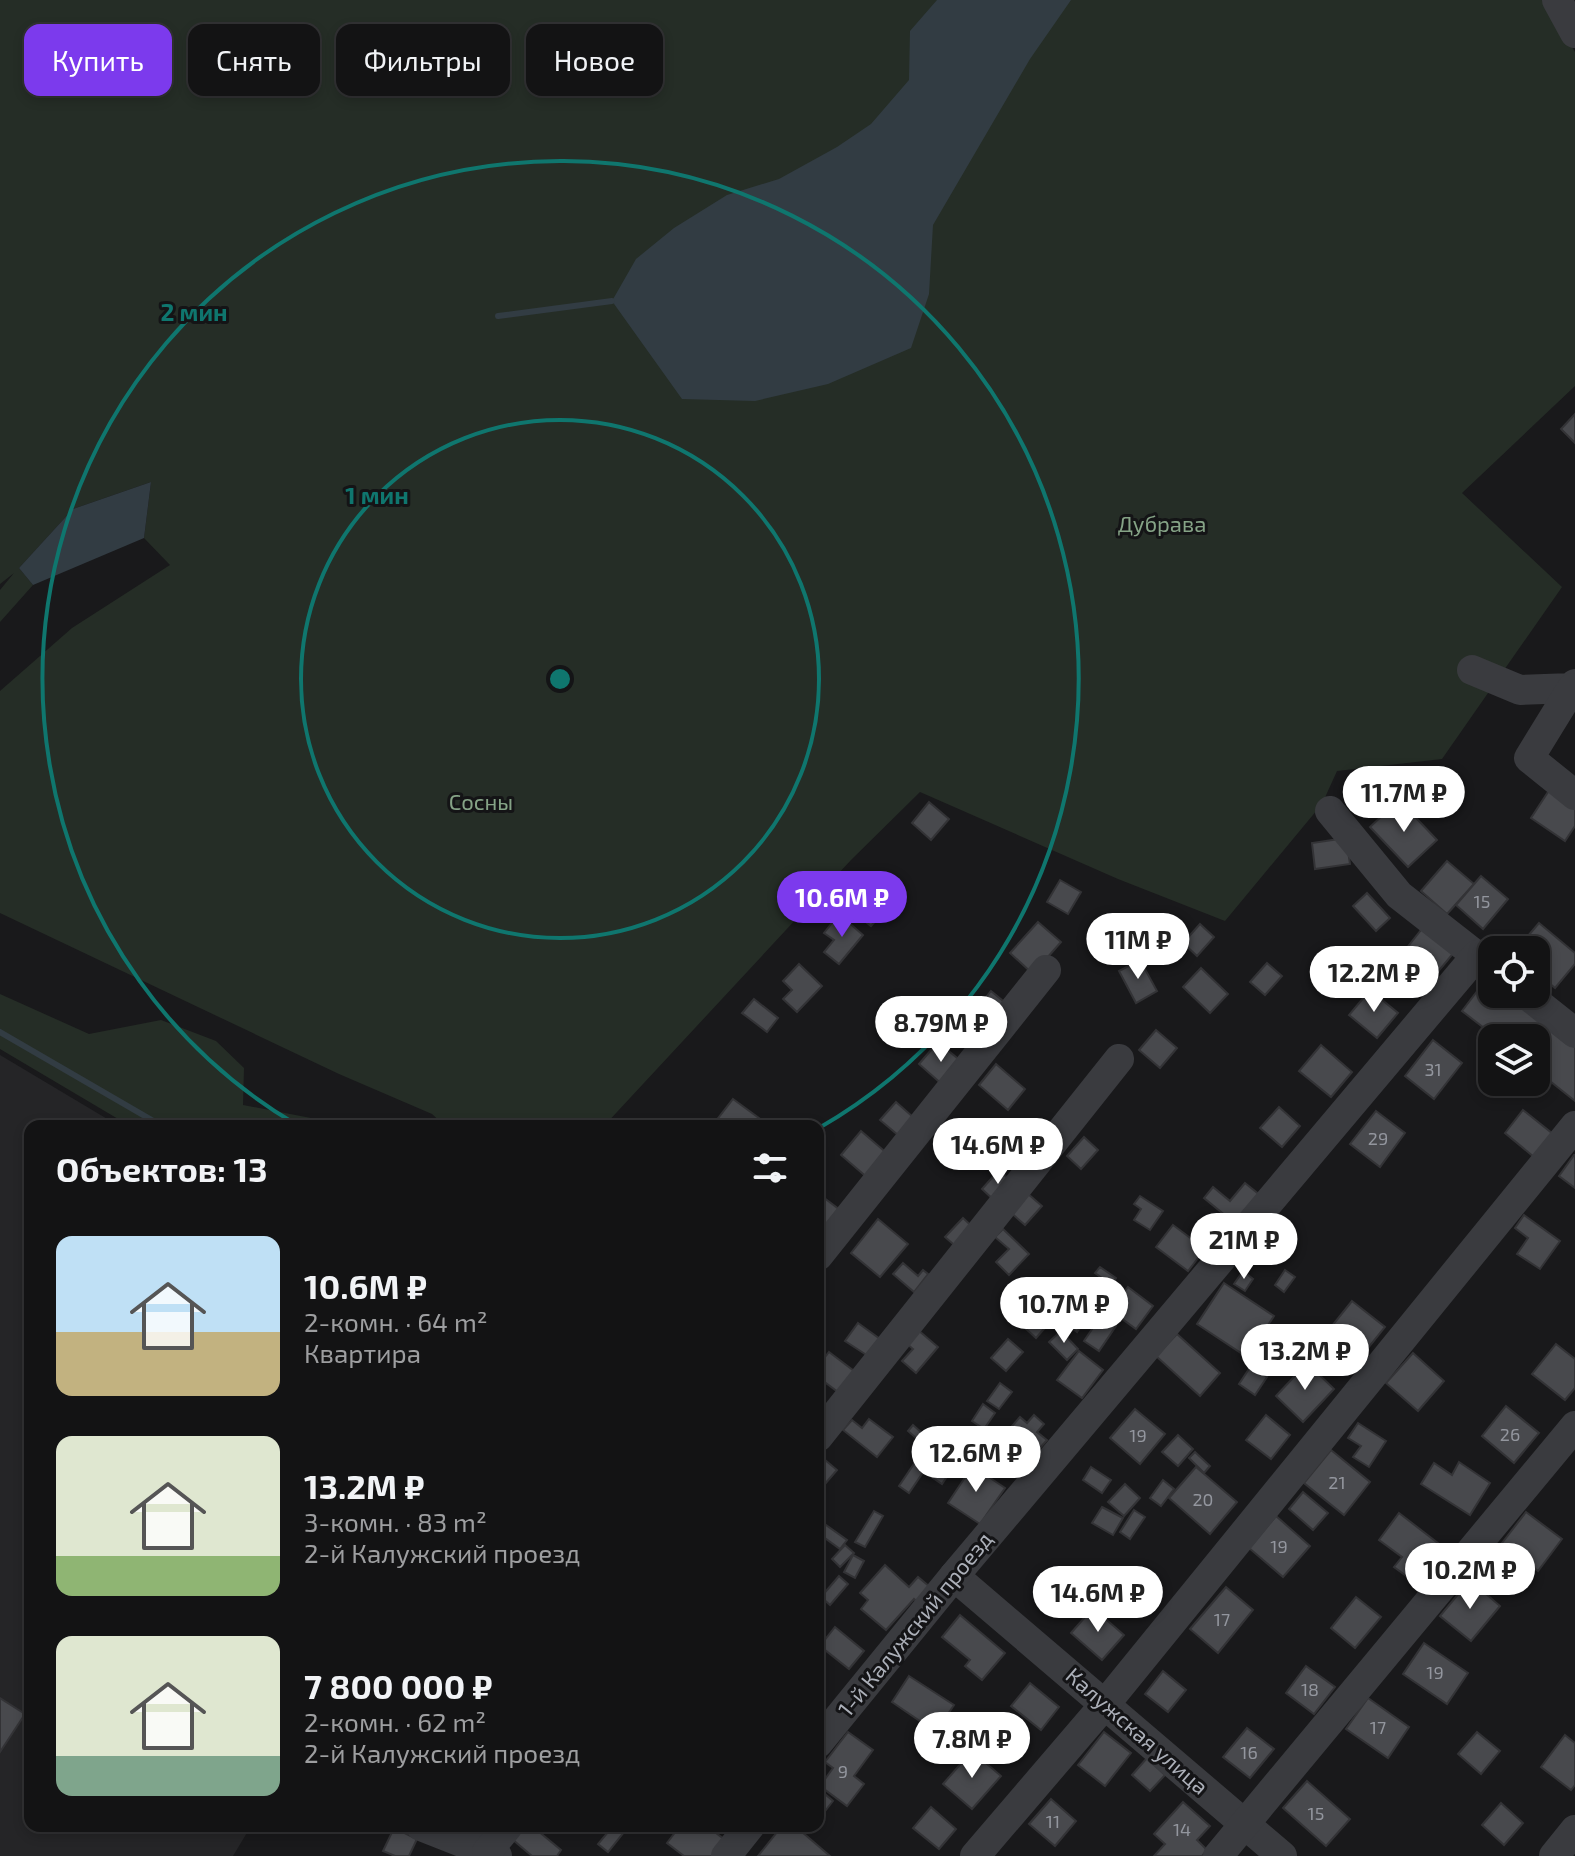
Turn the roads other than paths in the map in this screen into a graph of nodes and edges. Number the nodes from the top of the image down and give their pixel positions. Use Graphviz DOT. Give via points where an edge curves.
graph roads {
  1 [pos="1557,0"];
  2 [pos="1575,33"];
  3 [pos="1472,670"];
  4 [pos="1573,686"];
  5 [pos="1575,795"];
  6 [pos="1330,811"];
  7 [pos="1478,956"];
  8 [pos="1478,968"];
  9 [pos="1046,970"];
  10 [pos="1544,1008"];
  11 [pos="1575,1033"];
  12 [pos="1119,1059"];
  13 [pos="1575,1126"];
  14 [pos="824,1248"];
  15 [pos="1575,1426"];
  16 [pos="824,1429"];
  17 [pos="954,1576"];
  18 [pos="1106,1703"];
  19 [pos="824,1736"];
  20 [pos="1244,1823"];
  21 [pos="1575,1830"];
  22 [pos="436,1832"];
  23 [pos="505,1832"];
  24 [pos="745,1832"];
  25 [pos="492,1854"];
  26 [pos="726,1856"];
  27 [pos="975,1856"];
  28 [pos="1218,1856"];
  29 [pos="1282,1856"];
  30 [pos="1554,1856"];
  1 -- 2 [label="street"];
  3 -- 4 [label="street" via="1520,690"];
  4 -- 5 [label="street" via="1529,758"];
  6 -- 7 [label="street" via="1399,895"];
  8 -- 17 [label="street, 1-й Калужский проезд"];
  9 -- 14 [label="street"];
  10 -- 11 [label="street"];
  12 -- 16 [label="street"];
  13 -- 18 [label="street"];
  15 -- 20 [label="street"];
  17 -- 18 [label="street, Калужская улица"];
  17 -- 19 [label="street, 1-й Калужский проезд"];
  18 -- 20 [label="street, Калужская улица"];
  18 -- 27 [label="street"];
  20 -- 28 [label="street"];
  20 -- 29 [label="street, Калужская улица"];
  21 -- 30 [label="street"];
  22 -- 25 [label="street"];
  23 -- 25 [label="street"];
  24 -- 26 [label="street"];
}
